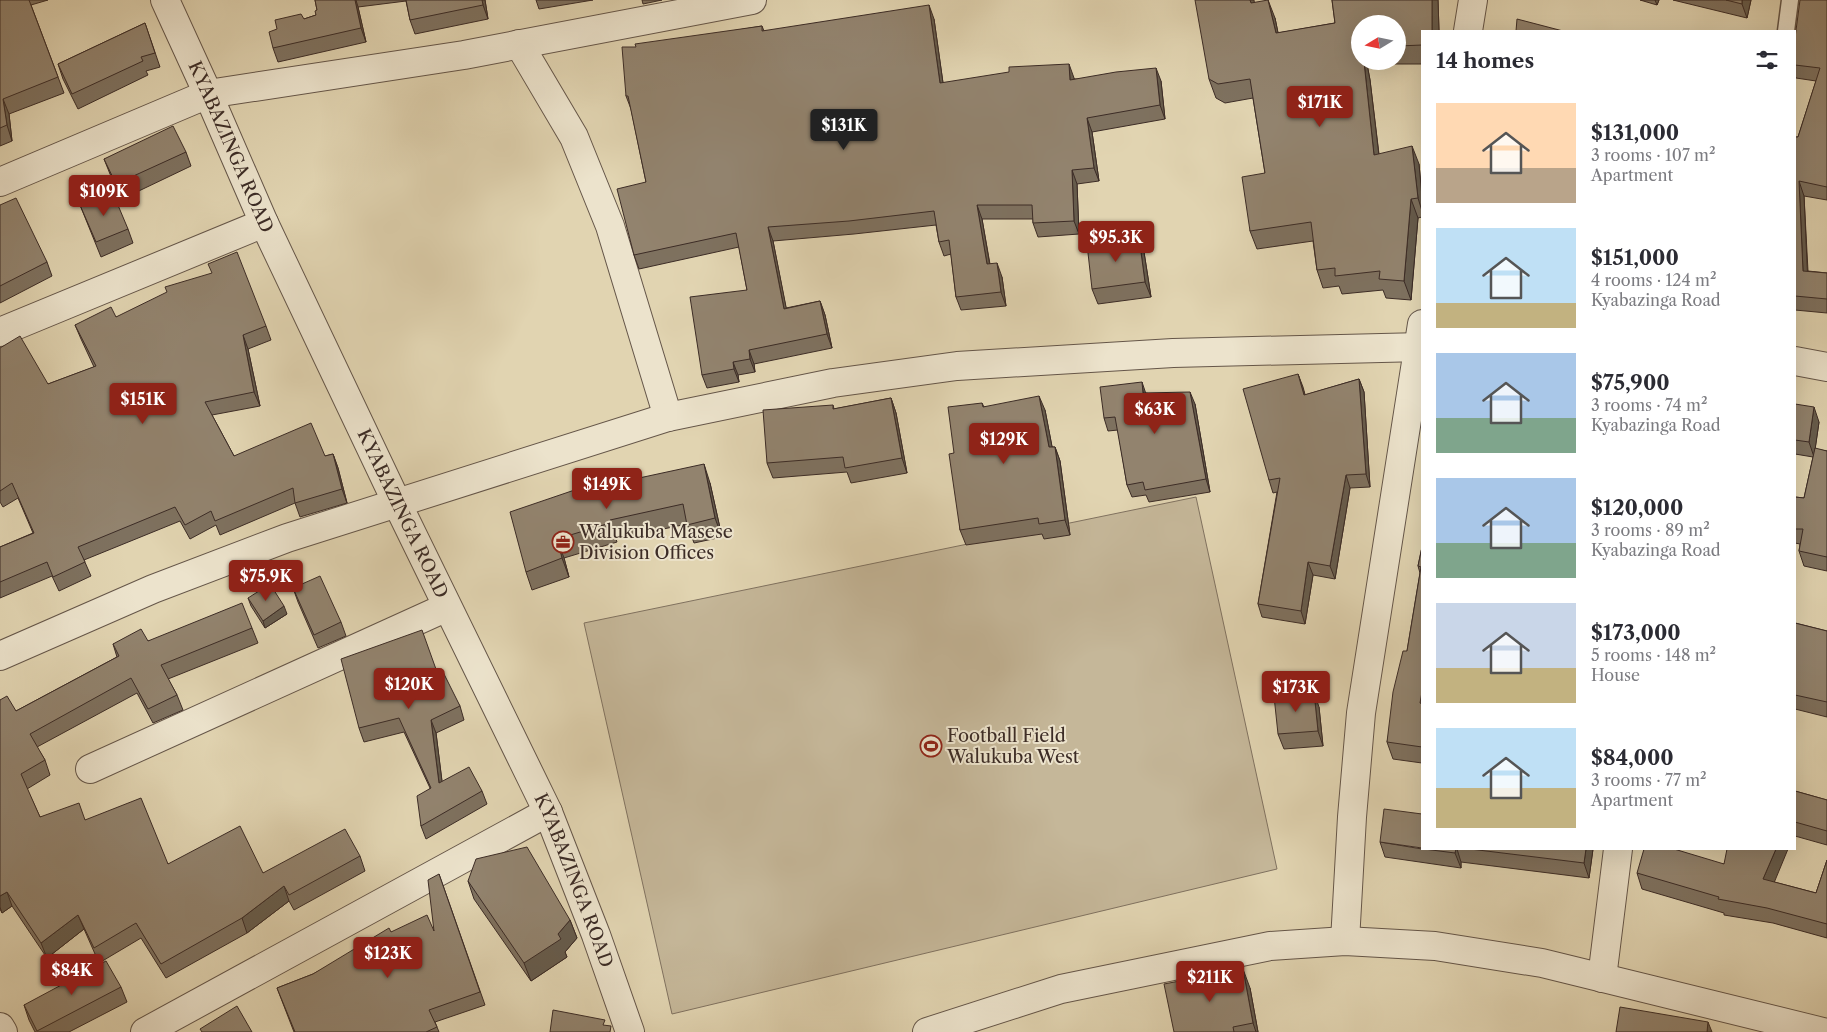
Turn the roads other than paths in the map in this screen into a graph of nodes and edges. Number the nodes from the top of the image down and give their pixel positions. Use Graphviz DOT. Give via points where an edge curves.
graph roads {
  1 [pos="165,0"];
  2 [pos="752,0"];
  3 [pos="1473,0"];
  4 [pos="1790,0"];
  5 [pos="1468,30"];
  6 [pos="1786,30"];
  7 [pos="519,44"];
  8 [pos="208,94"];
  9 [pos="0,182"];
  10 [pos="264,223"];
  11 [pos="0,332"];
  12 [pos="1421,339"];
  13 [pos="1796,361"];
  14 [pos="1827,367"];
  15 [pos="668,417"];
  16 [pos="397,504"];
  17 [pos="447,606"];
  18 [pos="0,656"];
  19 [pos="90,770"];
  20 [pos="548,812"];
  21 [pos="1618,850"];
  22 [pos="1344,941"];
  23 [pos="1602,978"];
  24 [pos="0,1027"];
  25 [pos="3,1032"];
  26 [pos="145,1032"];
  27 [pos="630,1032"];
  28 [pos="927,1032"];
  29 [pos="1823,1032"];
  1 -- 8 [label="street, KYABAZINGA ROAD"];
  2 -- 7 [label="street"];
  3 -- 5 [label="street"];
  4 -- 6 [label="lane"];
  7 -- 8 [label="street"];
  7 -- 15 [label="street" via="574,137 610,226"];
  8 -- 9 [label="street"];
  8 -- 10 [label="street, KYABAZINGA ROAD"];
  10 -- 11 [label="street"];
  10 -- 16 [label="street, KYABAZINGA ROAD"];
  12 -- 15 [label="street" via="957,366 833,383"];
  12 -- 22 [label="street" via="1361,713"];
  13 -- 14 [label="street"];
  15 -- 16 [label="street"];
  16 -- 17 [label="street, KYABAZINGA ROAD"];
  16 -- 18 [label="street" via="287,538 153,589"];
  17 -- 19 [label="street"];
  17 -- 20 [label="street, KYABAZINGA ROAD"];
  20 -- 26 [label="street"];
  20 -- 27 [label="street, KYABAZINGA ROAD"];
  21 -- 23 [label="street"];
  22 -- 23 [label="street" via="1436,946 1542,963"];
  22 -- 28 [label="street" via="1270,946 1061,989"];
  23 -- 29 [label="street"];
  24 -- 25 [label="street"];
}
